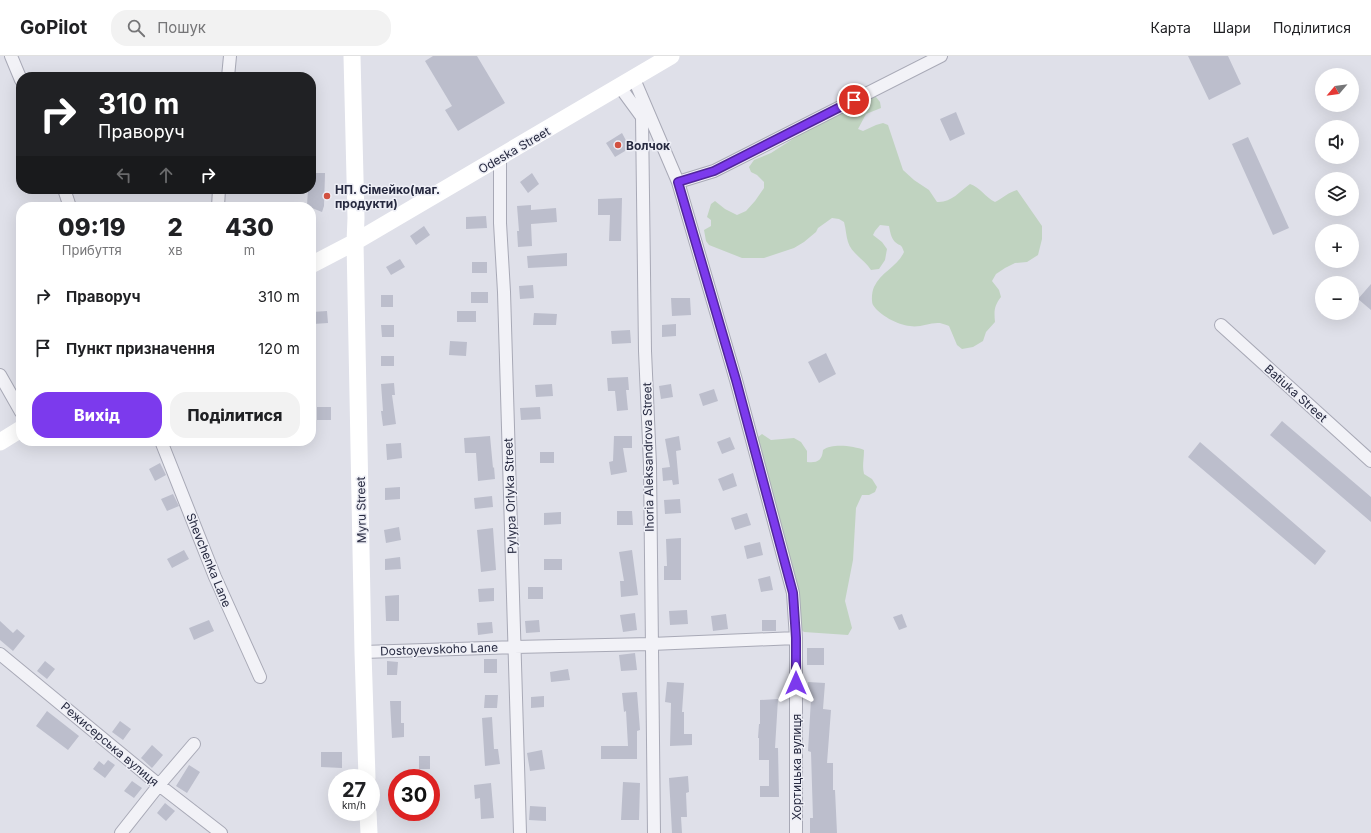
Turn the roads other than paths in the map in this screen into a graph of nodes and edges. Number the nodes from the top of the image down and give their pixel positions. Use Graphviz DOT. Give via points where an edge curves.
graph roads {
  1 [pos="11,56"];
  2 [pos="230,56"];
  3 [pos="352,56"];
  4 [pos="671,56"];
  5 [pos="942,56"];
  6 [pos="18,72"];
  7 [pos="228,72"];
  8 [pos="634,79"];
  9 [pos="620,87"];
  10 [pos="500,158"];
  11 [pos="678,182"];
  12 [pos="355,242"];
  13 [pos="316,262"];
  14 [pos="1221,325"];
  15 [pos="0,375"];
  16 [pos="16,403"];
  17 [pos="16,432"];
  18 [pos="0,442"];
  19 [pos="163,446"];
  20 [pos="1371,461"];
  21 [pos="796,638"];
  22 [pos="651,644"];
  23 [pos="514,646"];
  24 [pos="364,652"];
  25 [pos="0,654"];
  26 [pos="260,677"];
  27 [pos="194,744"];
  28 [pos="367,769"];
  29 [pos="159,785"];
  30 [pos="368,821"];
  31 [pos="121,833"];
  32 [pos="221,833"];
  33 [pos="369,833"];
  34 [pos="520,833"];
  35 [pos="654,833"];
  36 [pos="796,833"];
  1 -- 6 [label="street"];
  2 -- 7 [label="street"];
  3 -- 12 [label="street, Myru Street"];
  4 -- 8 [label="street, Odeska Street"];
  5 -- 11 [label="street" via="714,171"];
  8 -- 9 [label="street, Odeska Street"];
  8 -- 11 [label="street, Хортицька вулиця"];
  9 -- 10 [label="street, Odeska Street"];
  9 -- 22 [label="street, Ihoria Aleksandrova Street" via="642,117 645,351 650,465"];
  10 -- 12 [label="street, Odeska Street"];
  10 -- 23 [label="street, Pylypa Orlyka Street"];
  11 -- 21 [label="street, Хортицька вулиця" via="736,380 793,593"];
  12 -- 13 [label="street, Odeska Street"];
  12 -- 24 [label="street, Myru Street"];
  14 -- 20 [label="street, Batiuka Street"];
  15 -- 16 [label="street"];
  17 -- 18 [label="street"];
  19 -- 26 [label="street, Shevchenka Lane" via="215,577"];
  21 -- 22 [label="street, Dostoyevskoho Lane"];
  21 -- 36 [label="street, Хортицька вулиця"];
  22 -- 23 [label="street, Dostoyevskoho Lane"];
  22 -- 35 [label="street, Ihoria Aleksandrova Street"];
  23 -- 24 [label="street, Dostoyevskoho Lane"];
  23 -- 34 [label="street, Pylypa Orlyka Street"];
  24 -- 28 [label="street, Myru Street"];
  25 -- 29 [label="street, Режисерська вулиця"];
  27 -- 29 [label="street"];
  29 -- 31 [label="street"];
  29 -- 32 [label="street, Режисерська вулиця"];
  30 -- 33 [label="street"];
}
